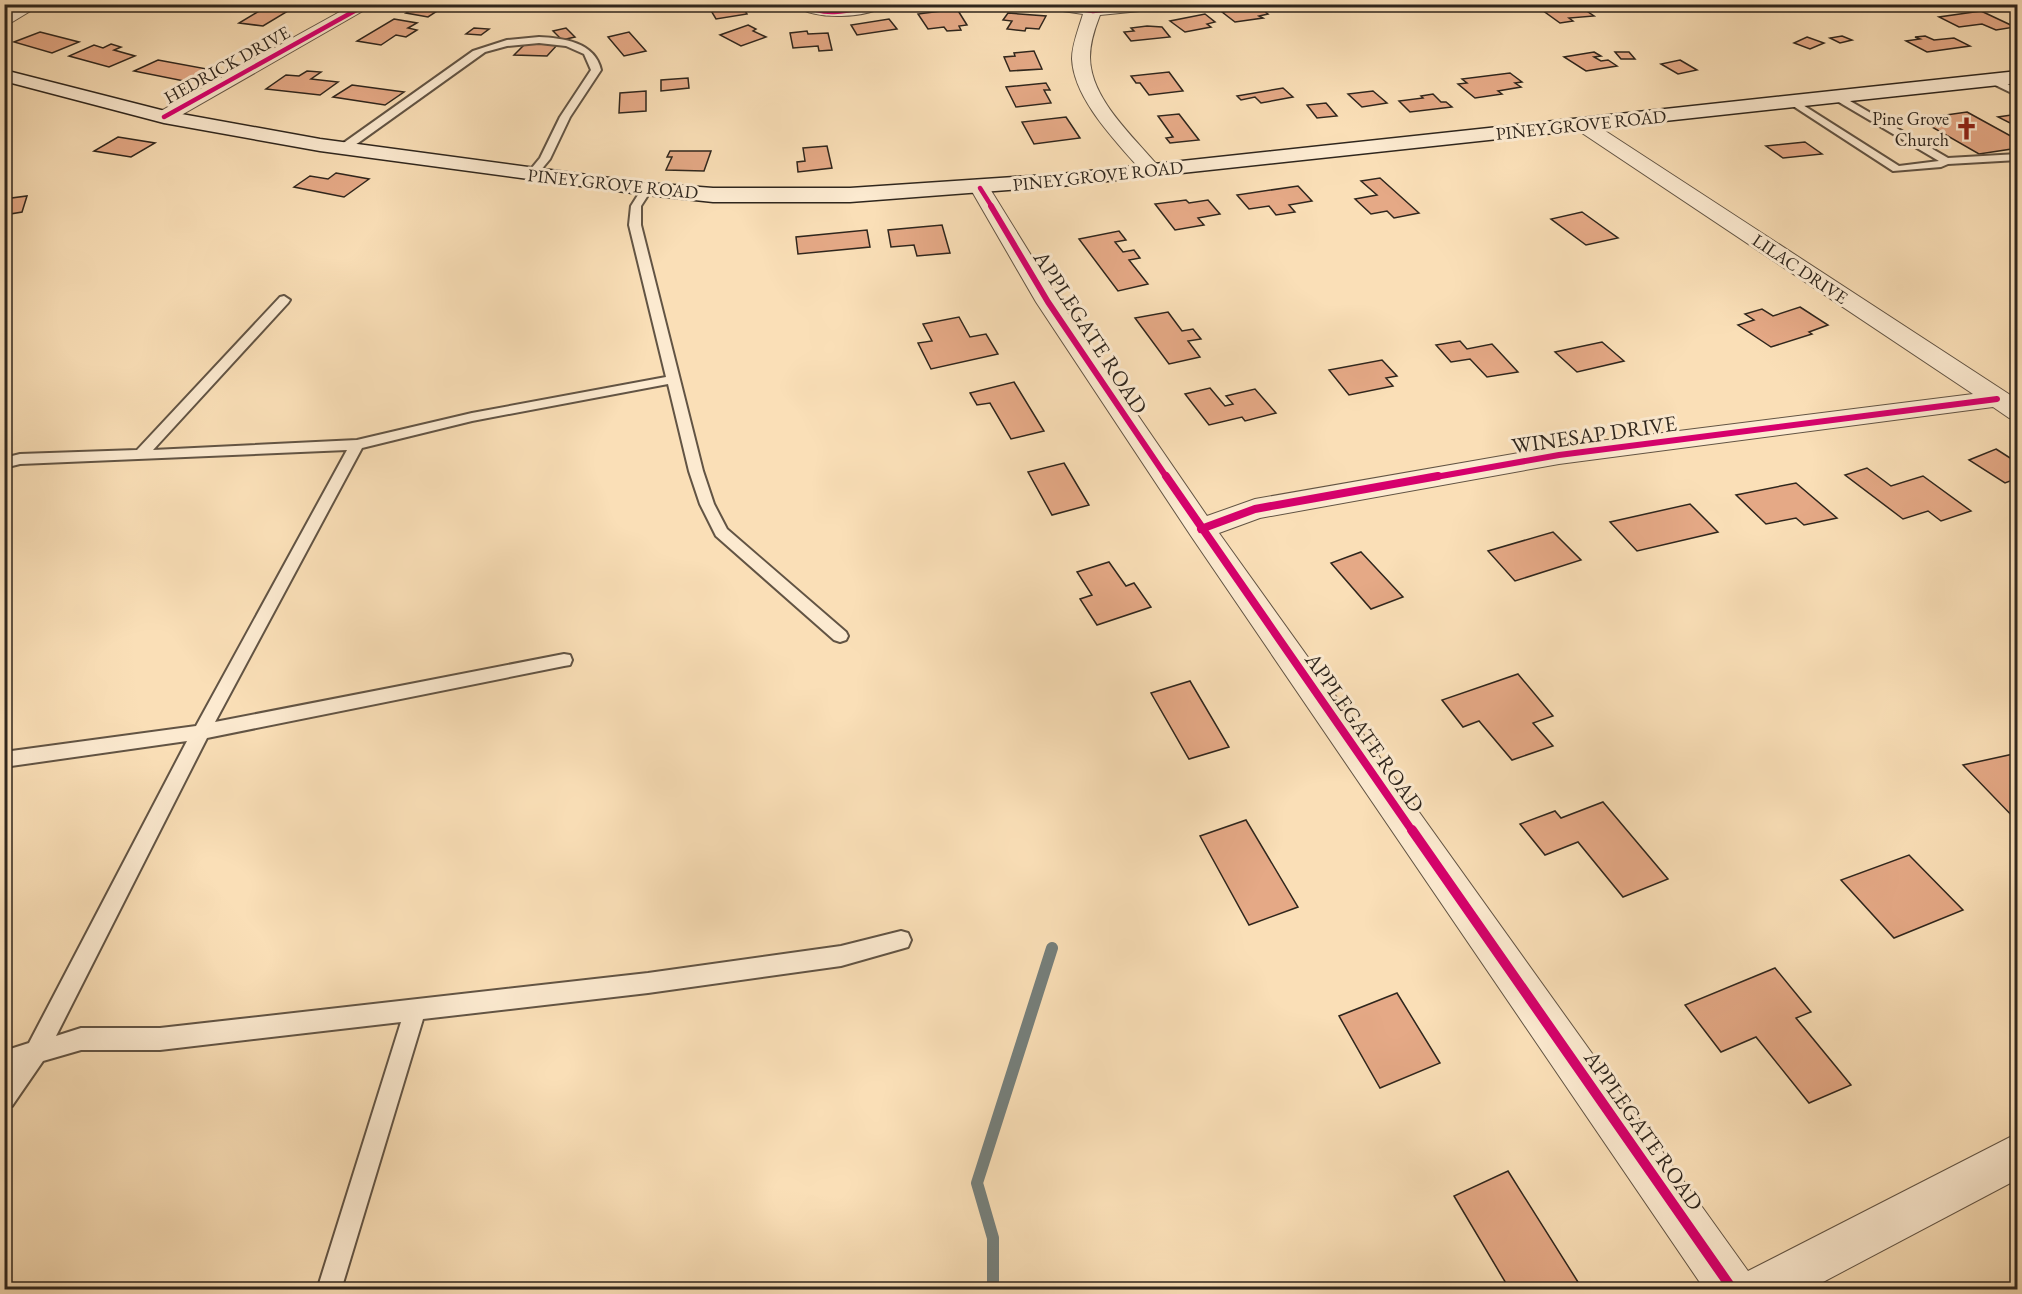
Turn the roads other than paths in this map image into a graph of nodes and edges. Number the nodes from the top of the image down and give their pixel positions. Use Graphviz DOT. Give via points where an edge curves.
graph roads {
  1 [pos="34,4"];
  2 [pos="367,4"];
  3 [pos="803,4"];
  4 [pos="879,4"];
  5 [pos="1049,4"];
  6 [pos="1160,4"];
  7 [pos="2004,4"];
  8 [pos="1094,8"];
  9 [pos="2018,10"];
  10 [pos="4,22"];
  11 [pos="4,75"];
  12 [pos="2018,77"];
  13 [pos="1992,80"];
  14 [pos="2018,93"];
  15 [pos="1835,96"];
  16 [pos="1792,102"];
  17 [pos="164,117"];
  18 [pos="1583,125"];
  19 [pos="340,148"];
  20 [pos="2018,157"];
  21 [pos="1946,161"];
  22 [pos="1152,171"];
  23 [pos="531,175"];
  24 [pos="980,188"];
  25 [pos="647,189"];
  26 [pos="284,300"];
  27 [pos="675,379"];
  28 [pos="2007,406"];
  29 [pos="357,445"];
  30 [pos="142,453"];
  31 [pos="4,463"];
  32 [pos="1201,529"];
  33 [pos="840,636"];
  34 [pos="564,660"];
  35 [pos="201,732"];
  36 [pos="4,760"];
  37 [pos="901,940"];
  38 [pos="415,1010"];
  39 [pos="38,1051"];
  40 [pos="4,1062"];
  41 [pos="4,1098"];
  42 [pos="2018,1155"];
  43 [pos="329,1290"];
  44 [pos="1733,1290"];
  45 [pos="1759,1290"];
  1 -- 10 [label="street"];
  2 -- 17 [label="street, HEDRICK DRIVE"];
  3 -- 4 [label="street" via="808,9 827,12"];
  5 -- 8 [label="street"];
  6 -- 8 [label="street"];
  7 -- 9 [label="street"];
  8 -- 22 [label="street" via="1081,57 1083,74 1104,111"];
  11 -- 17 [label="main road, PINEY GROVE ROAD"];
  12 -- 13 [label="main road, PINEY GROVE ROAD"];
  13 -- 14 [label="lane"];
  13 -- 15 [label="main road, PINEY GROVE ROAD"];
  15 -- 16 [label="main road, PINEY GROVE ROAD"];
  15 -- 21 [label="lane"];
  16 -- 18 [label="main road, PINEY GROVE ROAD"];
  16 -- 21 [label="lane" via="1897,169"];
  17 -- 19 [label="main road, PINEY GROVE ROAD"];
  18 -- 22 [label="main road, PINEY GROVE ROAD"];
  18 -- 28 [label="street, LILAC DRIVE"];
  19 -- 23 [label="main road, PINEY GROVE ROAD"];
  19 -- 23 [label="lane" via="486,49 537,40 586,50 595,59 596,70 565,117 545,159"];
  20 -- 21 [label="lane"];
  22 -- 24 [label="main road, PINEY GROVE ROAD"];
  23 -- 25 [label="main road, PINEY GROVE ROAD"];
  24 -- 25 [label="main road, PINEY GROVE ROAD" via="782,196"];
  24 -- 32 [label="street, APPLEGATE ROAD" via="1048,302"];
  25 -- 27 [label="lane" via="636,206 634,225"];
  26 -- 30 [label="lane"];
  27 -- 29 [label="lane" via="472,417"];
  27 -- 33 [label="lane" via="696,471 721,532"];
  28 -- 32 [label="street, WINESAP DRIVE" via="1559,455 1255,509"];
  29 -- 30 [label="lane"];
  29 -- 35 [label="lane"];
  30 -- 31 [label="lane"];
  32 -- 44 [label="street, APPLEGATE ROAD"];
  34 -- 35 [label="lane"];
  35 -- 36 [label="lane"];
  35 -- 39 [label="lane"];
  37 -- 38 [label="lane" via="842,956"];
  38 -- 39 [label="lane" via="160,1039 81,1039"];
  38 -- 43 [label="lane"];
  39 -- 40 [label="lane"];
  39 -- 41 [label="lane"];
  42 -- 45 [label="street"];
}
